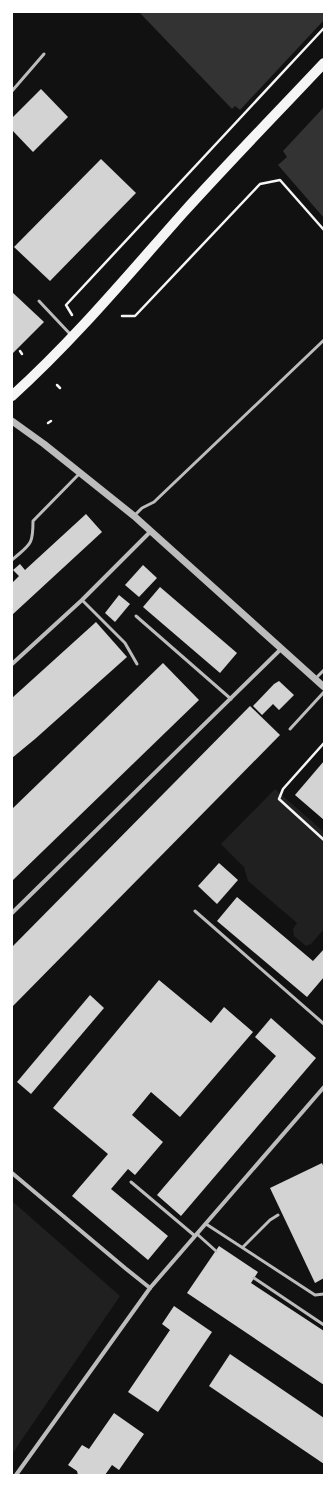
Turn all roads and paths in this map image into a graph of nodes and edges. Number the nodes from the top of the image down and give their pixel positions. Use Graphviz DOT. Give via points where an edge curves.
graph roads {
  1 [pos="324,28"];
  2 [pos="44,54"];
  3 [pos="324,63"];
  4 [pos="12,91"];
  5 [pos="324,230"];
  6 [pos="39,301"];
  7 [pos="66,305"];
  8 [pos="122,316"];
  9 [pos="72,336"];
  10 [pos="324,340"];
  11 [pos="57,385"];
  12 [pos="60,388"];
  13 [pos="12,396"];
  14 [pos="12,421"];
  15 [pos="80,473"];
  16 [pos="134,516"];
  17 [pos="151,531"];
  18 [pos="12,560"];
  19 [pos="82,600"];
  20 [pos="136,616"];
  21 [pos="280,649"];
  22 [pos="12,664"];
  23 [pos="137,664"];
  24 [pos="324,670"];
  25 [pos="315,679"];
  26 [pos="324,687"];
  27 [pos="324,692"];
  28 [pos="231,699"];
  29 [pos="290,729"];
  30 [pos="324,743"];
  31 [pos="324,840"];
  32 [pos="195,911"];
  33 [pos="12,913"];
  34 [pos="324,1017"];
  35 [pos="321,1021"];
  36 [pos="324,1024"];
  37 [pos="324,1087"];
  38 [pos="12,1173"];
  39 [pos="131,1182"];
  40 [pos="278,1215"];
  41 [pos="206,1224"];
  42 [pos="196,1235"];
  43 [pos="243,1247"];
  44 [pos="216,1251"];
  45 [pos="254,1278"];
  46 [pos="150,1288"];
  47 [pos="324,1294"];
  48 [pos="324,1325"];
  49 [pos="16,1475"];
  1 -- 7 [label="path"];
  2 -- 4 [label="lane"];
  3 -- 9 [label="main road"];
  5 -- 8 [label="path" via="280,180 260,184 135,316"];
  6 -- 9 [label="lane"];
  9 -- 13 [label="main road"];
  10 -- 16 [label="lane" via="154,502"];
  11 -- 12 [label="path"];
  14 -- 15 [label="street"];
  15 -- 16 [label="street"];
  15 -- 18 [label="lane" via="33,521 31,542"];
  16 -- 17 [label="street"];
  17 -- 19 [label="street"];
  17 -- 21 [label="street"];
  19 -- 22 [label="street"];
  19 -- 23 [label="lane" via="125,643"];
  20 -- 28 [label="lane"];
  21 -- 25 [label="street"];
  21 -- 28 [label="street"];
  24 -- 25 [label="lane"];
  25 -- 26 [label="street"];
  27 -- 29 [label="lane"];
  28 -- 33 [label="street"];
  30 -- 31 [label="path" via="283,789 279,798"];
  32 -- 35 [label="lane"];
  34 -- 35 [label="lane"];
  35 -- 36 [label="lane"];
  37 -- 41 [label="street"];
  38 -- 46 [label="street"];
  39 -- 42 [label="lane"];
  40 -- 43 [label="lane"];
  41 -- 42 [label="street"];
  41 -- 43 [label="lane"];
  42 -- 44 [label="lane"];
  42 -- 46 [label="street"];
  43 -- 47 [label="lane" via="315,1295"];
  45 -- 48 [label="lane"];
  46 -- 49 [label="street"];
}
